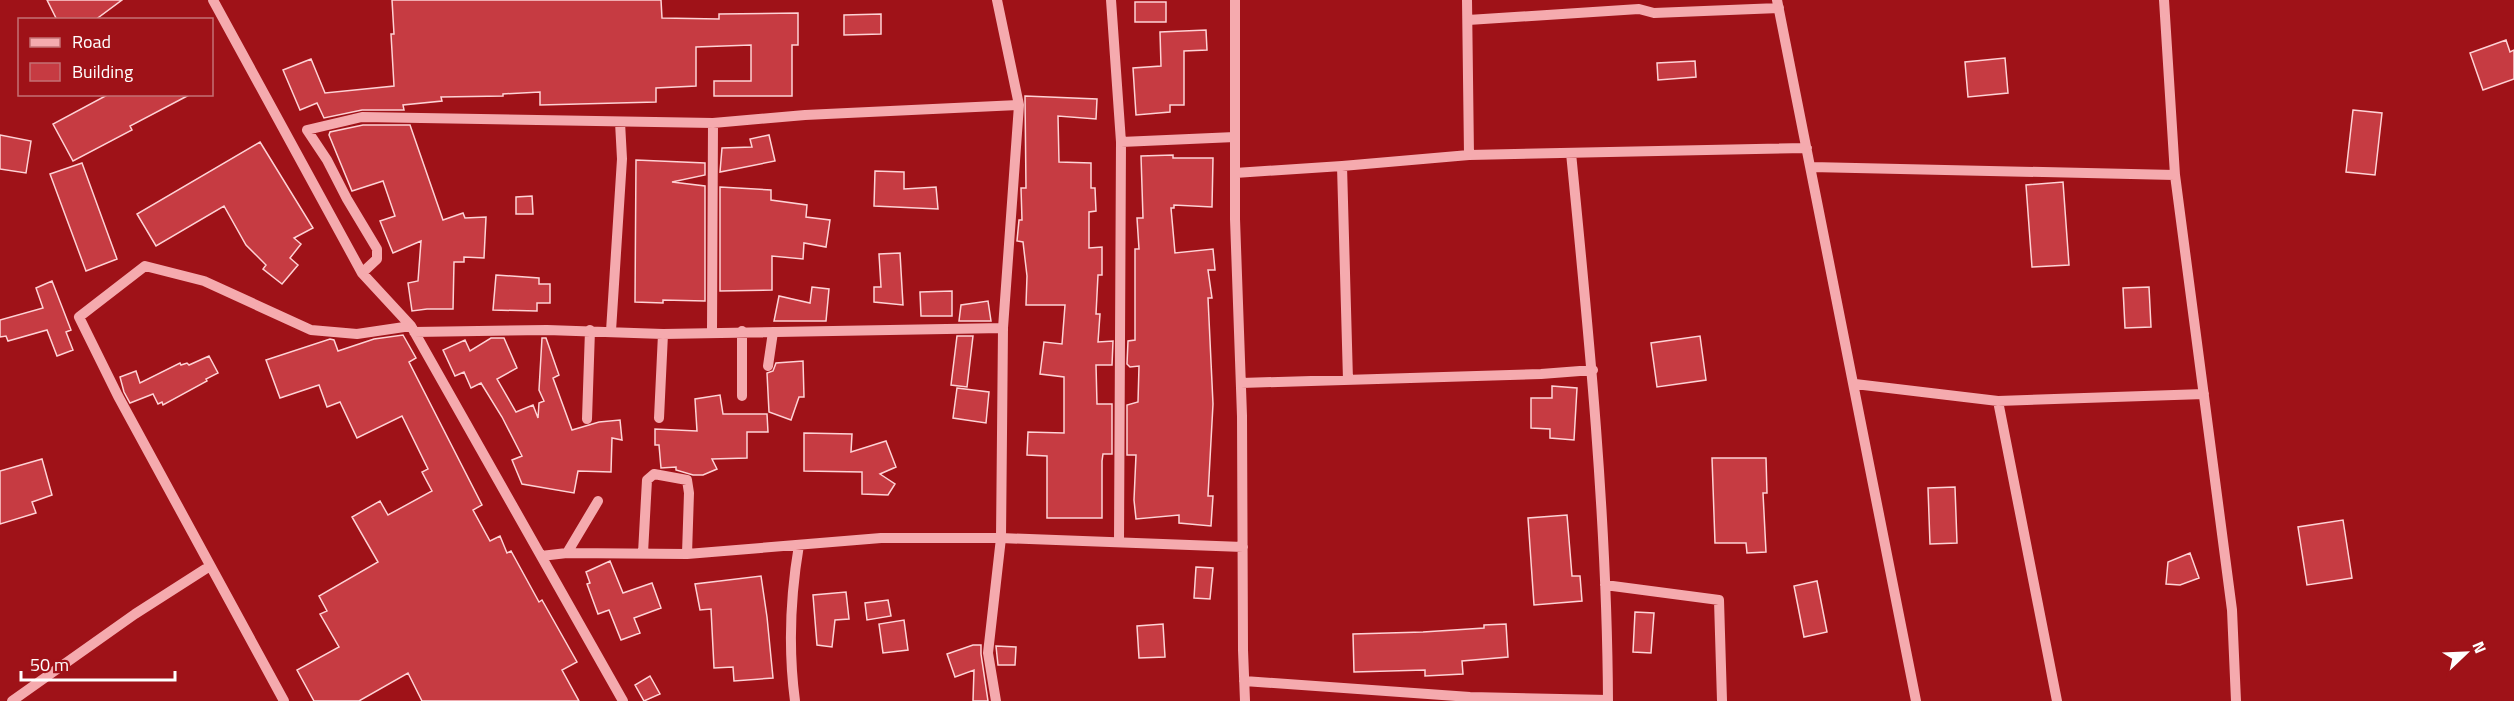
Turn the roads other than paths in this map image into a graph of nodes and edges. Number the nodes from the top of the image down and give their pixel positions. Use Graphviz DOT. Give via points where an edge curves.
graph roads {
  1 [pos="213,0"];
  2 [pos="997,0"];
  3 [pos="1111,0"];
  4 [pos="1235,0"];
  5 [pos="1467,0"];
  6 [pos="2164,0"];
  7 [pos="1636,4"];
  8 [pos="1778,4"];
  9 [pos="1468,20"];
  10 [pos="1019,105"];
  11 [pos="620,122"];
  12 [pos="713,123"];
  13 [pos="1235,137"];
  14 [pos="1121,142"];
  15 [pos="1807,148"];
  16 [pos="1571,153"];
  17 [pos="1469,155"];
  18 [pos="1342,166"];
  19 [pos="1811,167"];
  20 [pos="1235,173"];
  21 [pos="2175,175"];
  22 [pos="362,273"];
  23 [pos="1003,328"];
  24 [pos="413,329"];
  25 [pos="590,330"];
  26 [pos="611,331"];
  27 [pos="742,331"];
  28 [pos="712,332"];
  29 [pos="773,332"];
  30 [pos="663,334"];
  31 [pos="768,366"];
  32 [pos="1593,370"];
  33 [pos="1348,380"];
  34 [pos="1241,383"];
  35 [pos="1855,384"];
  36 [pos="2204,394"];
  37 [pos="742,396"];
  38 [pos="1998,401"];
  39 [pos="659,418"];
  40 [pos="587,419"];
  41 [pos="598,501"];
  42 [pos="1001,538"];
  43 [pos="1119,541"];
  44 [pos="799,545"];
  45 [pos="1243,547"];
  46 [pos="567,553"];
  47 [pos="643,553"];
  48 [pos="687,554"];
  49 [pos="541,556"];
  50 [pos="210,566"];
  51 [pos="1605,585"];
  52 [pos="1244,681"];
  53 [pos="1384,696"];
  54 [pos="1507,699"];
  55 [pos="12,701"];
  56 [pos="284,701"];
  57 [pos="623,701"];
  58 [pos="795,701"];
  59 [pos="996,701"];
  60 [pos="1245,701"];
  61 [pos="1608,701"];
  62 [pos="1722,701"];
  63 [pos="1916,701"];
  64 [pos="2057,701"];
  65 [pos="2236,701"];
  1 -- 22 [label="street"];
  2 -- 10 [label="street"];
  3 -- 14 [label="street"];
  4 -- 13 [label="street"];
  5 -- 9 [label="street"];
  6 -- 21 [label="street"];
  7 -- 8 [label="street" via="1654,13"];
  7 -- 9 [label="street"];
  8 -- 15 [label="street"];
  9 -- 17 [label="street"];
  10 -- 12 [label="street"];
  10 -- 23 [label="street"];
  11 -- 12 [label="street"];
  11 -- 22 [label="street" via="362,117 307,130 378,249 377,259"];
  11 -- 26 [label="street" via="622,159"];
  12 -- 28 [label="street"];
  13 -- 14 [label="street"];
  13 -- 20 [label="street"];
  14 -- 43 [label="street"];
  15 -- 16 [label="street"];
  15 -- 19 [label="street"];
  16 -- 17 [label="street"];
  16 -- 32 [label="street"];
  17 -- 18 [label="street"];
  18 -- 20 [label="street"];
  18 -- 33 [label="street"];
  19 -- 21 [label="street"];
  19 -- 35 [label="street"];
  20 -- 34 [label="street"];
  21 -- 36 [label="street"];
  22 -- 24 [label="street"];
  23 -- 29 [label="street"];
  23 -- 42 [label="street"];
  24 -- 25 [label="street"];
  24 -- 49 [label="street"];
  24 -- 50 [label="street" via="357,334 311,330 204,281 144,267 79,316"];
  25 -- 26 [label="street"];
  25 -- 40 [label="street"];
  26 -- 30 [label="street"];
  27 -- 28 [label="street"];
  27 -- 29 [label="street"];
  27 -- 37 [label="street"];
  28 -- 30 [label="street"];
  29 -- 31 [label="street"];
  30 -- 39 [label="street"];
  32 -- 33 [label="street"];
  32 -- 51 [label="street"];
  33 -- 34 [label="street"];
  34 -- 45 [label="street"];
  35 -- 38 [label="street"];
  35 -- 63 [label="street"];
  36 -- 38 [label="street"];
  36 -- 65 [label="street" via="2232,610"];
  38 -- 64 [label="street"];
  41 -- 46 [label="street"];
  42 -- 43 [label="street"];
  42 -- 44 [label="street" via="881,538"];
  42 -- 59 [label="street" via="988,653"];
  43 -- 45 [label="street"];
  44 -- 48 [label="street"];
  44 -- 58 [label="street" via="791,592 789,641"];
  45 -- 52 [label="street"];
  46 -- 47 [label="street"];
  46 -- 49 [label="street"];
  47 -- 48 [label="street"];
  47 -- 48 [label="street" via="647,480 654,474 687,480"];
  49 -- 57 [label="street"];
  50 -- 55 [label="street"];
  50 -- 56 [label="street"];
  51 -- 61 [label="street"];
  51 -- 62 [label="street" via="1719,600"];
  52 -- 53 [label="street"];
  52 -- 60 [label="street"];
  53 -- 54 [label="street"];
  54 -- 61 [label="street"];
}
